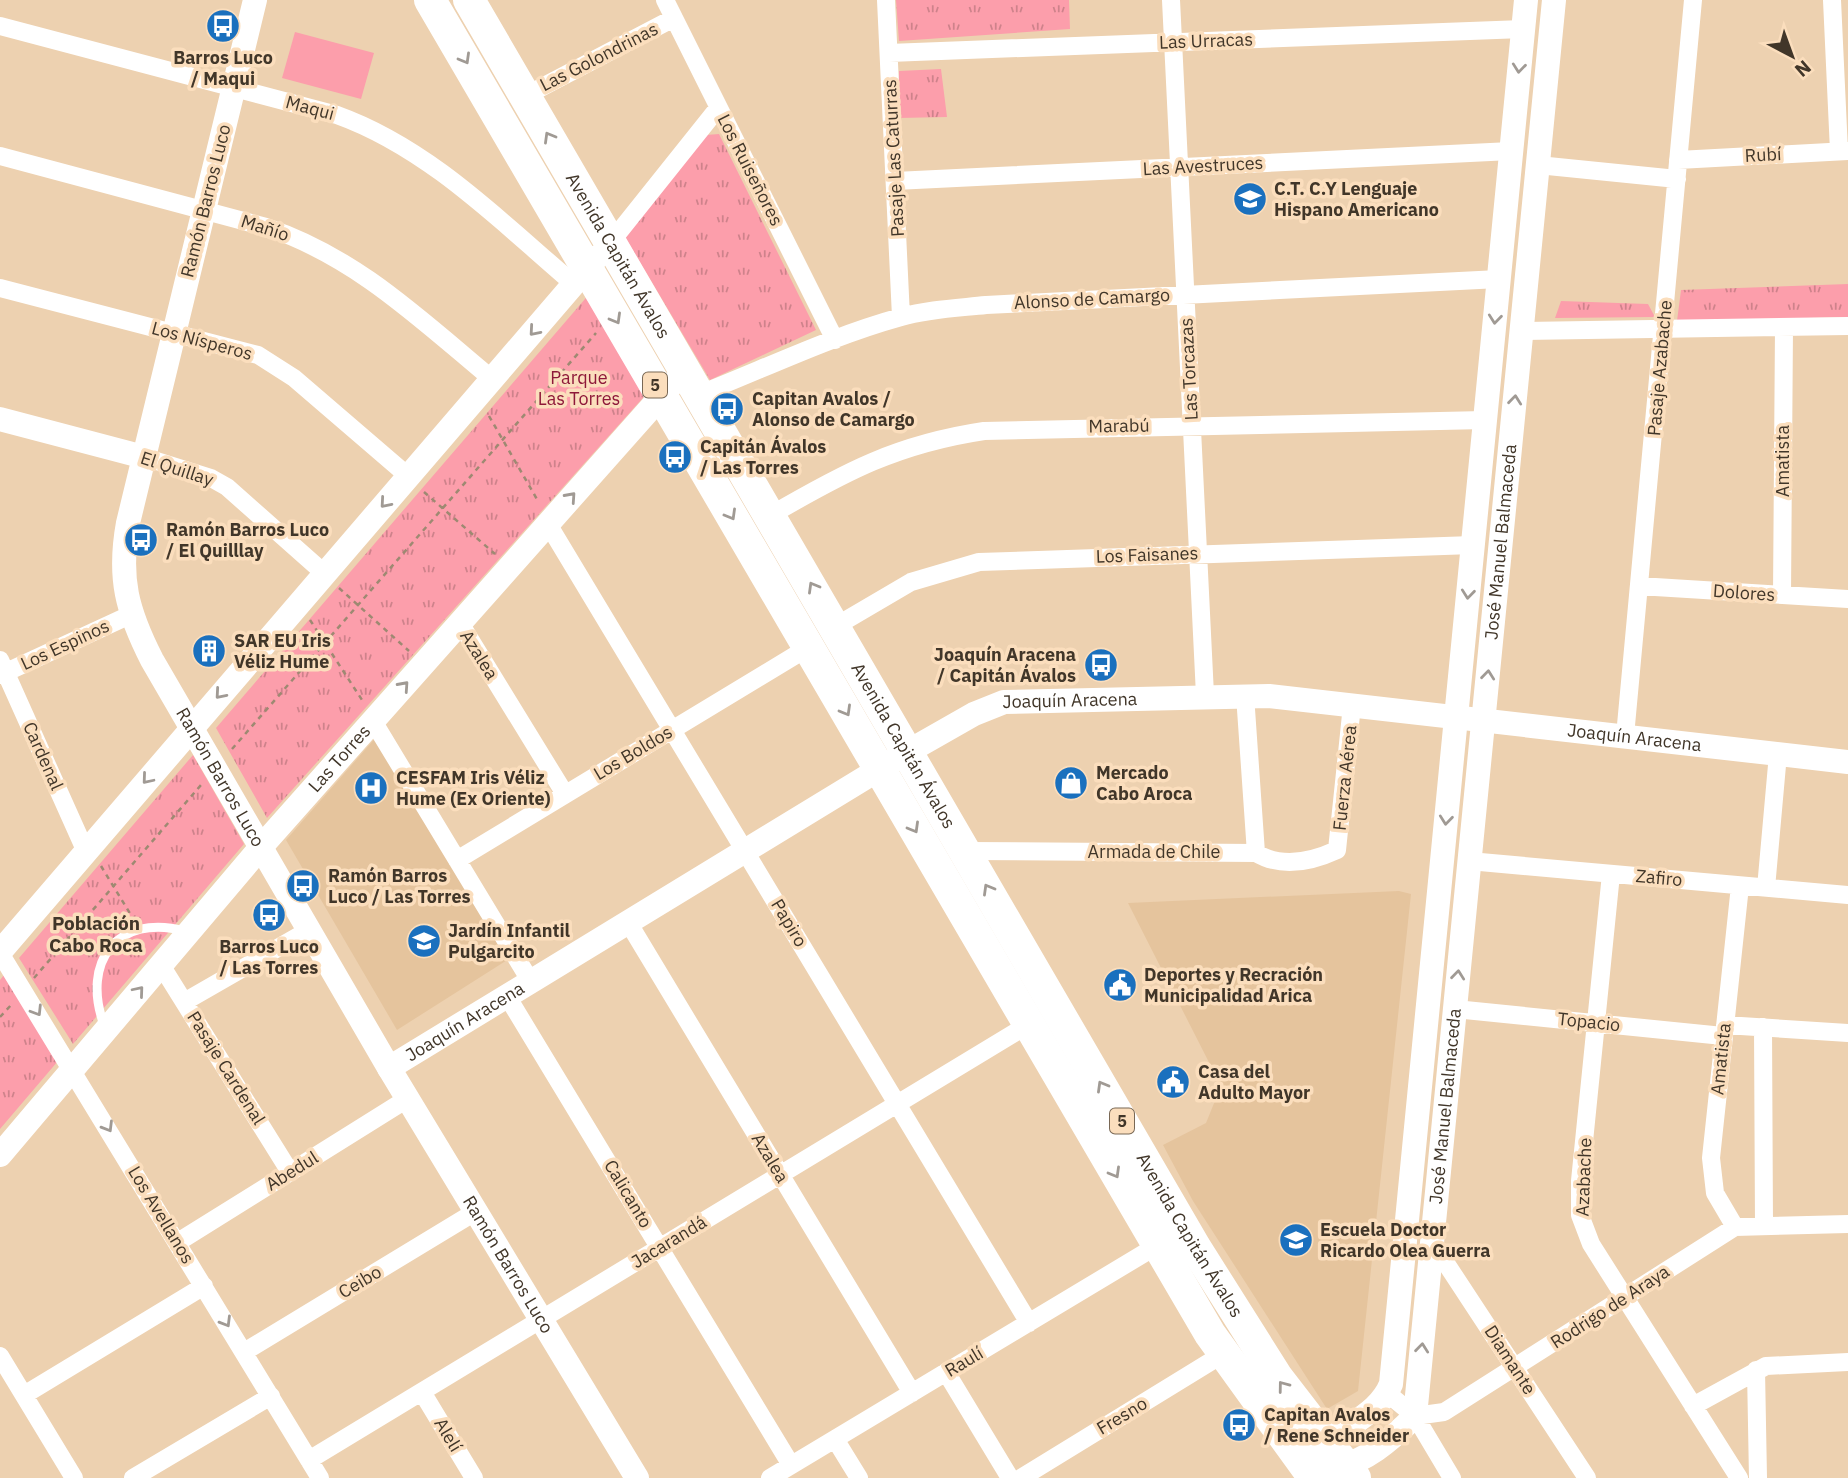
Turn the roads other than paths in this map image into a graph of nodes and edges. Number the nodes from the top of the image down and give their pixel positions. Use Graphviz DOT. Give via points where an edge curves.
graph roads {
  1 [pos="255,0"];
  2 [pos="430,0"];
  3 [pos="469,0"];
  4 [pos="665,0"];
  5 [pos="886,0"];
  6 [pos="1171,0"];
  7 [pos="1526,0"];
  8 [pos="1554,0"];
  9 [pos="1693,0"];
  10 [pos="1832,0"];
  11 [pos="674,18"];
  12 [pos="0,26"];
  13 [pos="1523,29"];
  14 [pos="1173,42"];
  15 [pos="888,52"];
  16 [pos="234,88"];
  17 [pos="525,96"];
  18 [pos="718,108"];
  19 [pos="1511,151"];
  20 [pos="1843,151"];
  21 [pos="0,156"];
  22 [pos="1678,160"];
  23 [pos="1538,165"];
  24 [pos="1179,168"];
  25 [pos="1677,179"];
  26 [pos="895,181"];
  27 [pos="204,210"];
  28 [pos="611,242"];
  29 [pos="581,277"];
  30 [pos="1499,279"];
  31 [pos="0,288"];
  32 [pos="1186,294"];
  33 [pos="901,317"];
  34 [pos="1848,326"];
  35 [pos="1784,327"];
  36 [pos="1663,329"];
  37 [pos="1521,331"];
  38 [pos="174,334"];
  39 [pos="835,340"];
  40 [pos="492,379"];
  41 [pos="692,382"];
  42 [pos="662,396"];
  43 [pos="0,419"];
  44 [pos="1485,420"];
  45 [pos="1192,425"];
  46 [pos="144,457"];
  47 [pos="415,483"];
  48 [pos="545,515"];
  49 [pos="771,515"];
  50 [pos="1473,545"];
  51 [pos="1198,554"];
  52 [pos="331,580"];
  53 [pos="1639,586"];
  54 [pos="1782,595"];
  55 [pos="1848,599"];
  56 [pos="130,615"];
  57 [pos="460,623"];
  58 [pos="836,626"];
  59 [pos="809,647"];
  60 [pos="2,670"];
  61 [pos="1205,695"];
  62 [pos="1245,695"];
  63 [pos="1352,705"];
  64 [pos="369,713"];
  65 [pos="1456,717"];
  66 [pos="1483,720"];
  67 [pos="192,727"];
  68 [pos="672,730"];
  69 [pos="1625,736"];
  70 [pos="909,751"];
  71 [pos="1778,754"];
  72 [pos="1848,762"];
  73 [pos="880,769"];
  74 [pos="565,794"];
  75 [pos="261,847"];
  76 [pos="1338,850"];
  77 [pos="745,851"];
  78 [pos="966,851"];
  79 [pos="1256,853"];
  80 [pos="92,857"];
  81 [pos="457,860"];
  82 [pos="1469,861"];
  83 [pos="1611,874"];
  84 [pos="1740,886"];
  85 [pos="1766,888"];
  86 [pos="1848,895"];
  87 [pos="628,922"];
  88 [pos="309,930"];
  89 [pos="189,932"];
  90 [pos="0,953"];
  91 [pos="161,965"];
  92 [pos="531,982"];
  93 [pos="508,996"];
  94 [pos="184,1002"];
  95 [pos="1455,1009"];
  96 [pos="1596,1023"];
  97 [pos="1029,1024"];
  98 [pos="1763,1027"];
  99 [pos="106,1030"];
  100 [pos="1724,1030"];
  101 [pos="1848,1033"];
  102 [pos="389,1068"];
  103 [pos="73,1069"];
  104 [pos="407,1099"];
  105 [pos="897,1104"];
  106 [pos="0,1155"];
  107 [pos="290,1172"];
  108 [pos="780,1175"];
  109 [pos="475,1212"];
  110 [pos="1848,1224"];
  111 [pos="1763,1226"];
  112 [pos="1735,1227"];
  113 [pos="178,1242"];
  114 [pos="1432,1242"];
  115 [pos="1158,1245"];
  116 [pos="660,1248"];
  117 [pos="204,1286"];
  118 [pos="1624,1298"];
  119 [pos="541,1320"];
  120 [pos="1029,1323"];
  121 [pos="244,1352"];
  122 [pos="1223,1354"];
  123 [pos="0,1356"];
  124 [pos="1848,1362"];
  125 [pos="1515,1368"];
  126 [pos="1756,1370"];
  127 [pos="946,1372"];
  128 [pos="422,1392"];
  129 [pos="912,1393"];
  130 [pos="1387,1393"];
  131 [pos="24,1395"];
  132 [pos="271,1396"];
  133 [pos="1693,1406"];
  134 [pos="1415,1416"];
  135 [pos="835,1439"];
  136 [pos="1326,1441"];
  137 [pos="309,1460"];
  138 [pos="791,1465"];
  139 [pos="1351,1473"];
  140 [pos="1305,1475"];
  141 [pos="74,1478"];
  142 [pos="132,1478"];
  143 [pos="320,1478"];
  144 [pos="474,1478"];
  145 [pos="637,1478"];
  146 [pos="770,1478"];
  147 [pos="859,1478"];
  148 [pos="1010,1478"];
  149 [pos="1021,1478"];
  150 [pos="1452,1478"];
  151 [pos="1587,1478"];
  152 [pos="1739,1478"];
  153 [pos="1758,1478"];
  1 -- 16 [label="street, Ramón Barros Luco"];
  2 -- 29 [label="highway, Avenida Capitán Ávalos / 5, one-way"];
  3 -- 17 [label="highway, Avenida Capitán Ávalos / 5"];
  4 -- 11 [label="street, Los Ruiseñores"];
  5 -- 15 [label="street, Pasaje Las Caturras"];
  6 -- 14 [label="street, Las Torcazas"];
  7 -- 13 [label="street, José Manuel Balmaceda"];
  8 -- 23 [label="street, José Manuel Balmaceda"];
  9 -- 22 [label="street, Pasaje Azabache"];
  10 -- 20 [label="street"];
  11 -- 17 [label="street, Las Golondrinas"];
  11 -- 18 [label="street, Los Ruiseñores"];
  12 -- 16 [label="street, Maqui"];
  13 -- 14 [label="street, Las Urracas"];
  13 -- 19 [label="street, José Manuel Balmaceda, one-way"];
  14 -- 15 [label="street, Las Urracas"];
  14 -- 24 [label="street, Las Torcazas"];
  15 -- 26 [label="street, Pasaje Las Caturras"];
  16 -- 27 [label="street, Ramón Barros Luco"];
  16 -- 29 [label="street, Maqui" via="337,115 401,145"];
  28 -- 17 [label="highway, Avenida Capitán Ávalos / 5, one-way"];
  18 -- 28 [label="street"];
  18 -- 39 [label="street, Los Ruiseñores"];
  19 -- 24 [label="street, Las Avestruces"];
  19 -- 30 [label="street, José Manuel Balmaceda"];
  20 -- 22 [label="street, Rubí"];
  21 -- 27 [label="street, Mañío"];
  22 -- 25 [label="street, Pasaje Azabache"];
  23 -- 25 [label="street"];
  23 -- 37 [label="street, José Manuel Balmaceda"];
  24 -- 26 [label="street, Las Avestruces"];
  24 -- 32 [label="street, Las Torcazas"];
  25 -- 36 [label="street, Pasaje Azabache"];
  26 -- 33 [label="street, Pasaje Las Caturras"];
  27 -- 38 [label="street, Ramón Barros Luco"];
  27 -- 40 [label="street, Mañío" via="284,233 340,259 379,285"];
  28 -- 29 [label="street"];
  28 -- 41 [label="highway, Avenida Capitán Ávalos / 5"];
  29 -- 40 [label="street, one-way"];
  29 -- 42 [label="highway, Avenida Capitán Ávalos / 5, one-way"];
  30 -- 32 [label="street, Alonso de Camargo"];
  30 -- 44 [label="street, José Manuel Balmaceda, one-way"];
  31 -- 38 [label="street, Los Nísperos"];
  32 -- 33 [label="street, Alonso de Camargo" via="986,304"];
  32 -- 45 [label="street, Las Torcazas"];
  33 -- 39 [label="street, Alonso de Camargo"];
  34 -- 35 [label="street"];
  35 -- 36 [label="street"];
  35 -- 54 [label="street, Amatista"];
  36 -- 37 [label="street"];
  36 -- 53 [label="street, Pasaje Azabache"];
  66 -- 37 [label="street, José Manuel Balmaceda, one-way"];
  38 -- 46 [label="street, Ramón Barros Luco"];
  38 -- 47 [label="street, Los Nísperos" via="244,350 269,361"];
  39 -- 41 [label="street, Alonso de Camargo"];
  40 -- 47 [label="street"];
  41 -- 42 [label="street, Las Torres"];
  41 -- 49 [label="highway, Avenida Capitán Ávalos / 5"];
  48 -- 42 [label="street, Las Torres, one-way"];
  42 -- 59 [label="highway, Avenida Capitán Ávalos / 5, one-way"];
  43 -- 46 [label="street, El Quillay"];
  44 -- 45 [label="street, Marabú"];
  44 -- 50 [label="street, José Manuel Balmaceda"];
  45 -- 49 [label="street, Marabú" via="1012,428 950,436 850,469"];
  45 -- 51 [label="street, Las Torcazas"];
  46 -- 52 [label="street, El Quillay" via="227,487"];
  46 -- 56 [label="street, Ramón Barros Luco" via="123,556"];
  47 -- 52 [label="street, one-way"];
  48 -- 57 [label="street, Las Torres"];
  48 -- 68 [label="street, Papiro"];
  58 -- 49 [label="highway, Avenida Capitán Ávalos / 5, one-way"];
  50 -- 51 [label="street, Los Faisanes"];
  50 -- 65 [label="street, José Manuel Balmaceda, one-way"];
  51 -- 58 [label="street, Los Faisanes" via="958,566 911,582"];
  51 -- 61 [label="street, Las Torcazas"];
  52 -- 67 [label="street, one-way"];
  53 -- 54 [label="street, Dolores"];
  53 -- 69 [label="street, Pasaje Azabache"];
  54 -- 55 [label="street, Dolores"];
  56 -- 60 [label="street, Los Espinos"];
  56 -- 67 [label="street, Ramón Barros Luco"];
  64 -- 57 [label="street, Las Torres, one-way"];
  57 -- 74 [label="street, Azalea"];
  58 -- 70 [label="highway, Avenida Capitán Ávalos / 5"];
  59 -- 68 [label="street, Los Boldos"];
  59 -- 73 [label="highway, Avenida Capitán Ávalos / 5, one-way"];
  60 -- 80 [label="street, Cardenal"];
  61 -- 62 [label="street, Joaquín Aracena"];
  61 -- 70 [label="street, Joaquín Aracena" via="1004,702 974,713"];
  62 -- 63 [label="street, Joaquín Aracena"];
  62 -- 79 [label="street"];
  63 -- 65 [label="street, Joaquín Aracena"];
  63 -- 76 [label="street, Fuerza Aérea"];
  64 -- 75 [label="street, Las Torres"];
  64 -- 81 [label="street"];
  65 -- 66 [label="street, Joaquín Aracena"];
  65 -- 130 [label="street, José Manuel Balmaceda, one-way"];
  66 -- 69 [label="street, Joaquín Aracena"];
  66 -- 82 [label="street, José Manuel Balmaceda"];
  67 -- 75 [label="street, Ramón Barros Luco"];
  67 -- 80 [label="street, one-way"];
  68 -- 74 [label="street, Los Boldos"];
  68 -- 77 [label="street, Papiro"];
  69 -- 71 [label="street, Joaquín Aracena"];
  70 -- 73 [label="street, Joaquín Aracena"];
  70 -- 78 [label="highway, Avenida Capitán Ávalos / 5"];
  71 -- 72 [label="street, Joaquín Aracena"];
  71 -- 85 [label="street"];
  73 -- 77 [label="street, Joaquín Aracena"];
  73 -- 97 [label="highway, Avenida Capitán Ávalos / 5, one-way"];
  74 -- 81 [label="street, Los Boldos"];
  75 -- 88 [label="street, Ramón Barros Luco"];
  75 -- 89 [label="street, Las Torres"];
  76 -- 79 [label="street, Armada de Chile" via="1316,859 1291,861 1270,861"];
  77 -- 87 [label="street, Joaquín Aracena"];
  77 -- 105 [label="street, Papiro"];
  78 -- 79 [label="street, Armada de Chile"];
  136 -- 78 [label="highway, Avenida Capitán Ávalos / 5, one-way" via="1238,1318"];
  80 -- 90 [label="street"];
  81 -- 92 [label="street"];
  82 -- 83 [label="street, Zafiro"];
  95 -- 82 [label="street, José Manuel Balmaceda, one-way"];
  83 -- 84 [label="street, Zafiro"];
  83 -- 96 [label="street, Azabache"];
  84 -- 85 [label="street, Zafiro"];
  84 -- 100 [label="street, Amatista"];
  85 -- 86 [label="street, Zafiro"];
  87 -- 92 [label="street, Joaquín Aracena"];
  87 -- 108 [label="street, Azalea"];
  88 -- 94 [label="street"];
  88 -- 102 [label="street, Ramón Barros Luco"];
  89 -- 91 [label="street, Las Torres"];
  89 -- 99 [label="lane" via="158,926 139,929 111,947 100,965 95,997"];
  90 -- 103 [label="street, Los Avellanos, one-way"];
  91 -- 94 [label="street, Pasaje Cardenal"];
  99 -- 91 [label="street, Las Torres, one-way"];
  92 -- 93 [label="street, Joaquín Aracena"];
  93 -- 102 [label="street, Joaquín Aracena"];
  93 -- 116 [label="street, Calicanto"];
  94 -- 107 [label="street, Pasaje Cardenal"];
  95 -- 96 [label="street, Topacio"];
  95 -- 114 [label="street, José Manuel Balmaceda"];
  96 -- 100 [label="street, Topacio"];
  96 -- 118 [label="street, Azabache" via="1580,1215 1591,1244"];
  97 -- 105 [label="street, Jacarandá"];
  97 -- 115 [label="highway, Avenida Capitán Ávalos / 5, one-way"];
  98 -- 100 [label="street, Topacio"];
  98 -- 101 [label="street, Topacio"];
  98 -- 111 [label="street"];
  99 -- 103 [label="street, Las Torres"];
  100 -- 112 [label="street, Amatista" via="1711,1171 1719,1203"];
  102 -- 104 [label="street, Ramón Barros Luco"];
  103 -- 106 [label="street, Las Torres"];
  103 -- 113 [label="street, Los Avellanos, one-way"];
  104 -- 107 [label="street, Abedul"];
  104 -- 109 [label="street, Ramón Barros Luco"];
  105 -- 108 [label="street, Jacarandá"];
  105 -- 120 [label="street, Papiro"];
  107 -- 113 [label="street, Abedul"];
  108 -- 116 [label="street, Jacarandá"];
  108 -- 129 [label="street, Azalea"];
  109 -- 119 [label="street, Ramón Barros Luco"];
  109 -- 121 [label="street, Ceibo"];
  110 -- 111 [label="street"];
  111 -- 112 [label="street"];
  112 -- 118 [label="street, Rodrigo de Araya"];
  113 -- 117 [label="street, Los Avellanos"];
  114 -- 125 [label="street, Diamante"];
  134 -- 114 [label="street, José Manuel Balmaceda, one-way"];
  115 -- 120 [label="street, Raulí"];
  115 -- 122 [label="highway, Avenida Capitán Ávalos / 5"];
  116 -- 119 [label="street, Jacarandá"];
  116 -- 138 [label="street, Calicanto"];
  117 -- 121 [label="street, Los Avellanos, one-way"];
  117 -- 131 [label="street"];
  118 -- 125 [label="street, Rodrigo de Araya"];
  118 -- 133 [label="street, Azabache"];
  119 -- 128 [label="street, Jacarandá"];
  119 -- 145 [label="street, Ramón Barros Luco"];
  120 -- 127 [label="street, Raulí"];
  121 -- 132 [label="street, Los Avellanos"];
  122 -- 140 [label="highway, Avenida Capitán Ávalos / 5"];
  122 -- 149 [label="street, Fresno"];
  123 -- 131 [label="street"];
  124 -- 126 [label="street" via="1774,1364"];
  125 -- 134 [label="street, Rodrigo de Araya" via="1444,1412"];
  125 -- 151 [label="street, Diamante"];
  126 -- 133 [label="street"];
  126 -- 153 [label="street"];
  127 -- 129 [label="street, Raulí"];
  127 -- 148 [label="street"];
  128 -- 137 [label="street, Jacarandá"];
  128 -- 144 [label="street, Alelí"];
  129 -- 135 [label="street, Raulí"];
  130 -- 134 [label="street"];
  130 -- 136 [label="street" via="1375,1409"];
  131 -- 141 [label="street"];
  132 -- 137 [label="street, Los Avellanos"];
  132 -- 142 [label="street"];
  133 -- 152 [label="street, Azabache"];
  134 -- 139 [label="street"];
  134 -- 150 [label="street"];
  135 -- 138 [label="street, Raulí"];
  135 -- 147 [label="street"];
  136 -- 139 [label="highway, Avenida Capitán Ávalos / 5"];
  136 -- 140 [label="street"];
  137 -- 143 [label="street, Los Avellanos"];
  138 -- 146 [label="street, Raulí"];
  139 -- 140 [label="street"];
}
